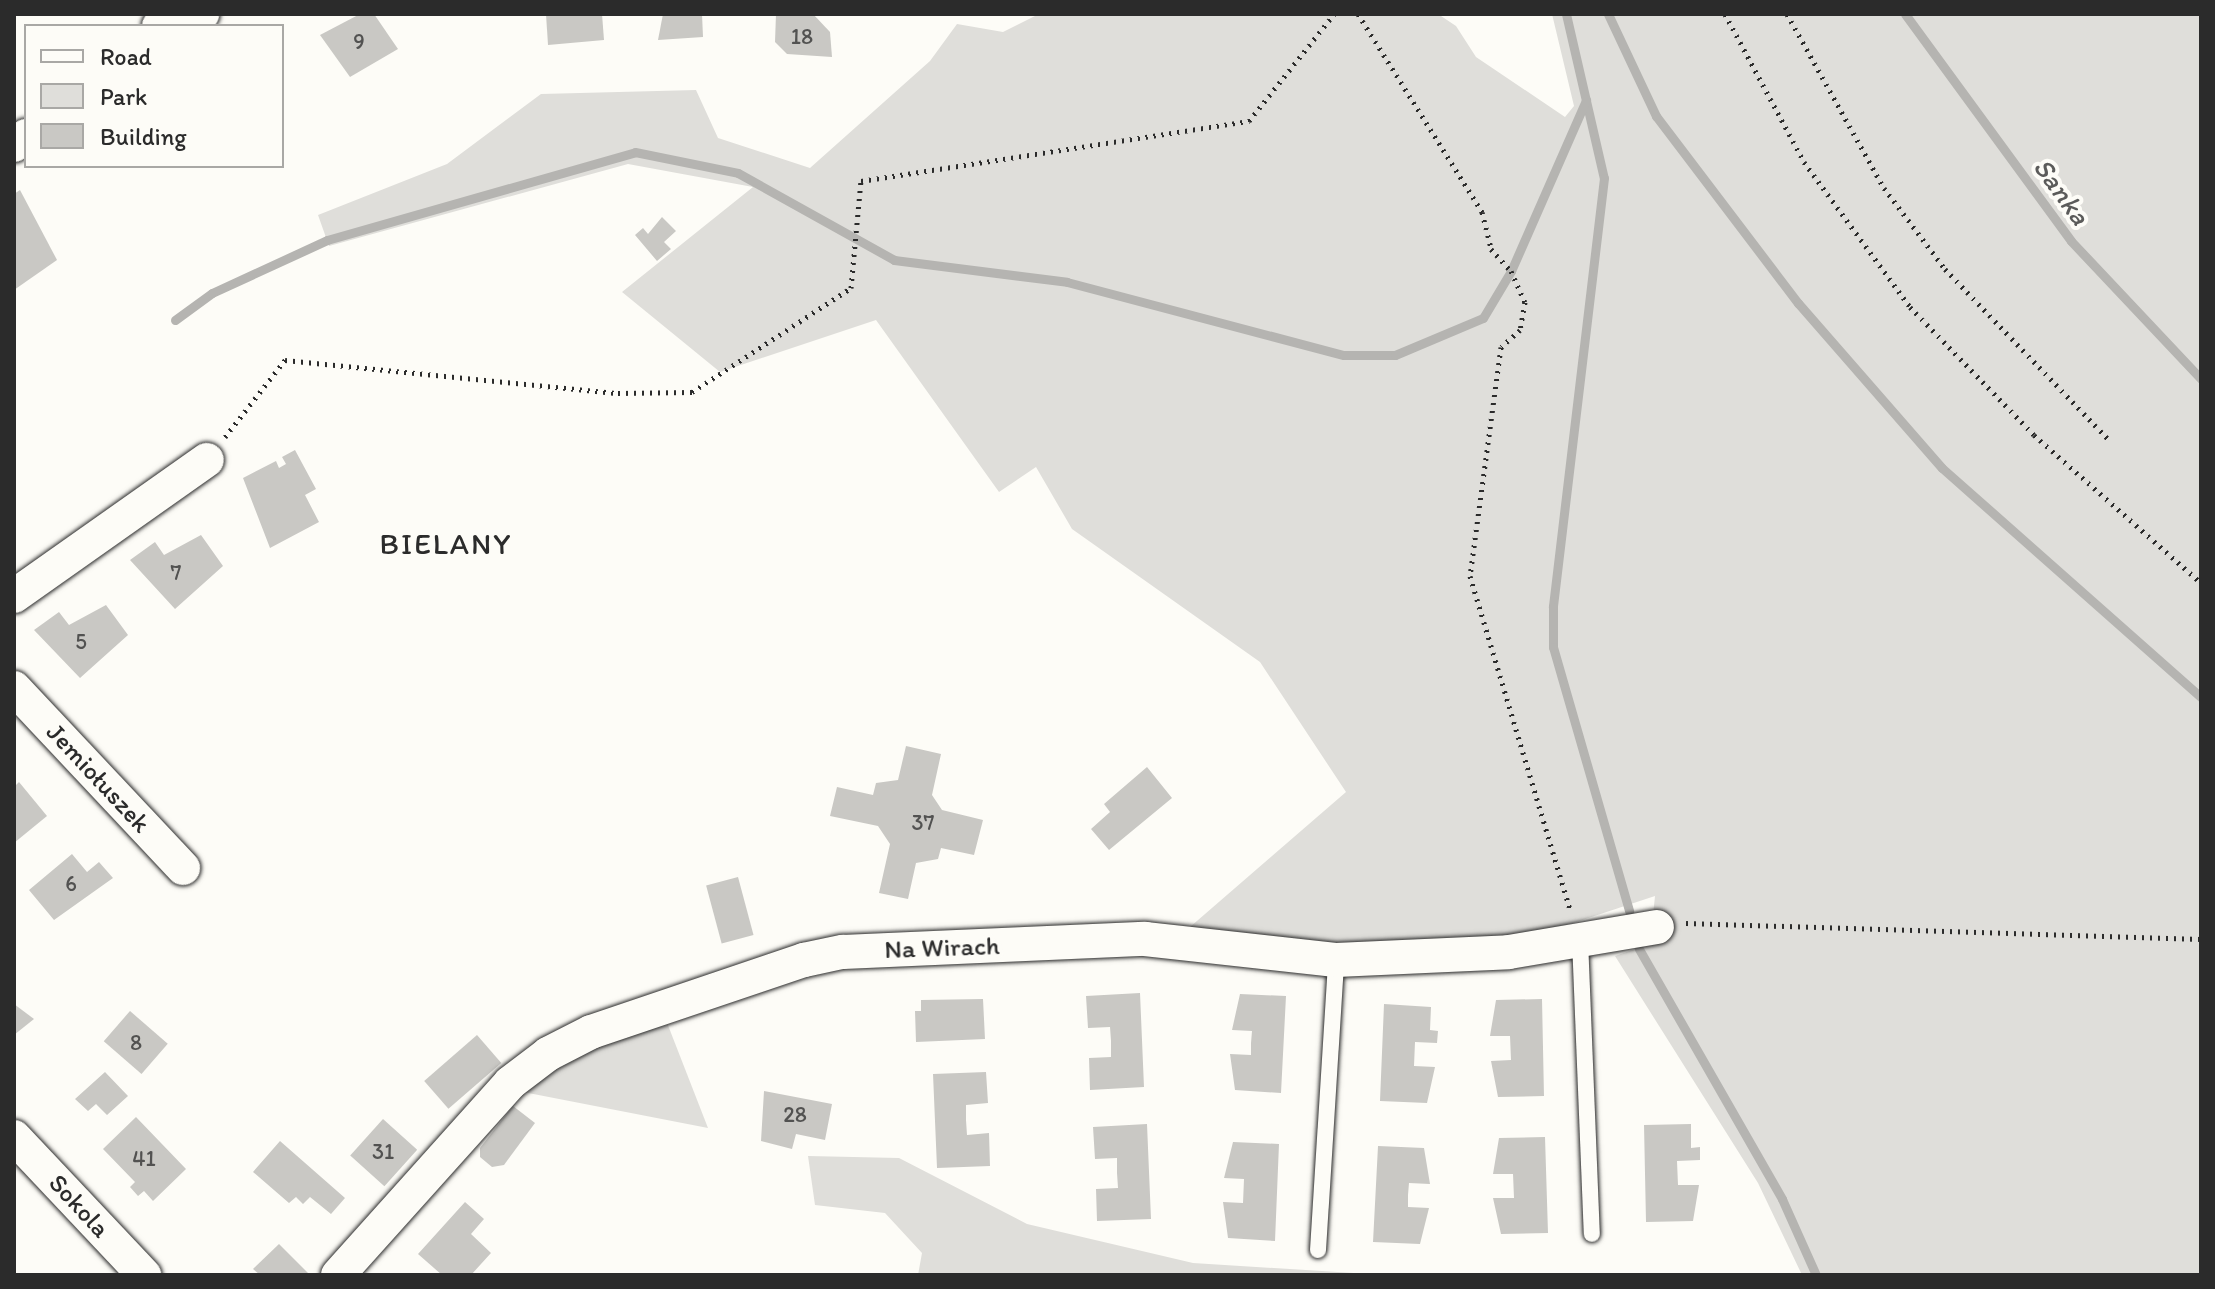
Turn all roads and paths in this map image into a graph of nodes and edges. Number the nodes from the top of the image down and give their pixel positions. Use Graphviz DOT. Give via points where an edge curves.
graph roads {
  1 [pos="202,14"];
  2 [pos="1334,14"];
  3 [pos="1358,14"];
  4 [pos="1725,14"];
  5 [pos="1787,14"];
  6 [pos="159,21"];
  7 [pos="2108,439"];
  8 [pos="207,460"];
  9 [pos="2201,583"];
  10 [pos="14,596"];
  11 [pos="14,688"];
  12 [pos="183,868"];
  13 [pos="1657,927"];
  14 [pos="2201,939"];
  15 [pos="1580,940"];
  16 [pos="1336,960"];
  17 [pos="14,1137"];
  18 [pos="1592,1234"];
  19 [pos="1318,1250"];
  20 [pos="352,1271"];
  21 [pos="144,1275"];
  1 -- 6 [label="street"];
  2 -- 8 [label="path" via="1249,121 861,181 851,288 692,392 618,393 285,360"];
  3 -- 15 [label="path" via="1482,212 1491,249 1525,302 1520,330 1501,347 1470,576"];
  4 -- 9 [label="path" via="1804,162 1910,307 2034,435"];
  5 -- 7 [label="path" via="1884,188 1927,246"];
  8 -- 10 [label="street"];
  11 -- 12 [label="street, Jemiołuszek"];
  13 -- 14 [label="path" via="1715,919"];
  13 -- 15 [label="street, Na Wirach"];
  15 -- 16 [label="street, Na Wirach" via="1509,952"];
  15 -- 18 [label="lane"];
  16 -- 19 [label="lane"];
  16 -- 20 [label="street, Na Wirach" via="1145,939 843,952 804,960 591,1032 548,1054 510,1083"];
  17 -- 21 [label="street, Sokola"];
}
